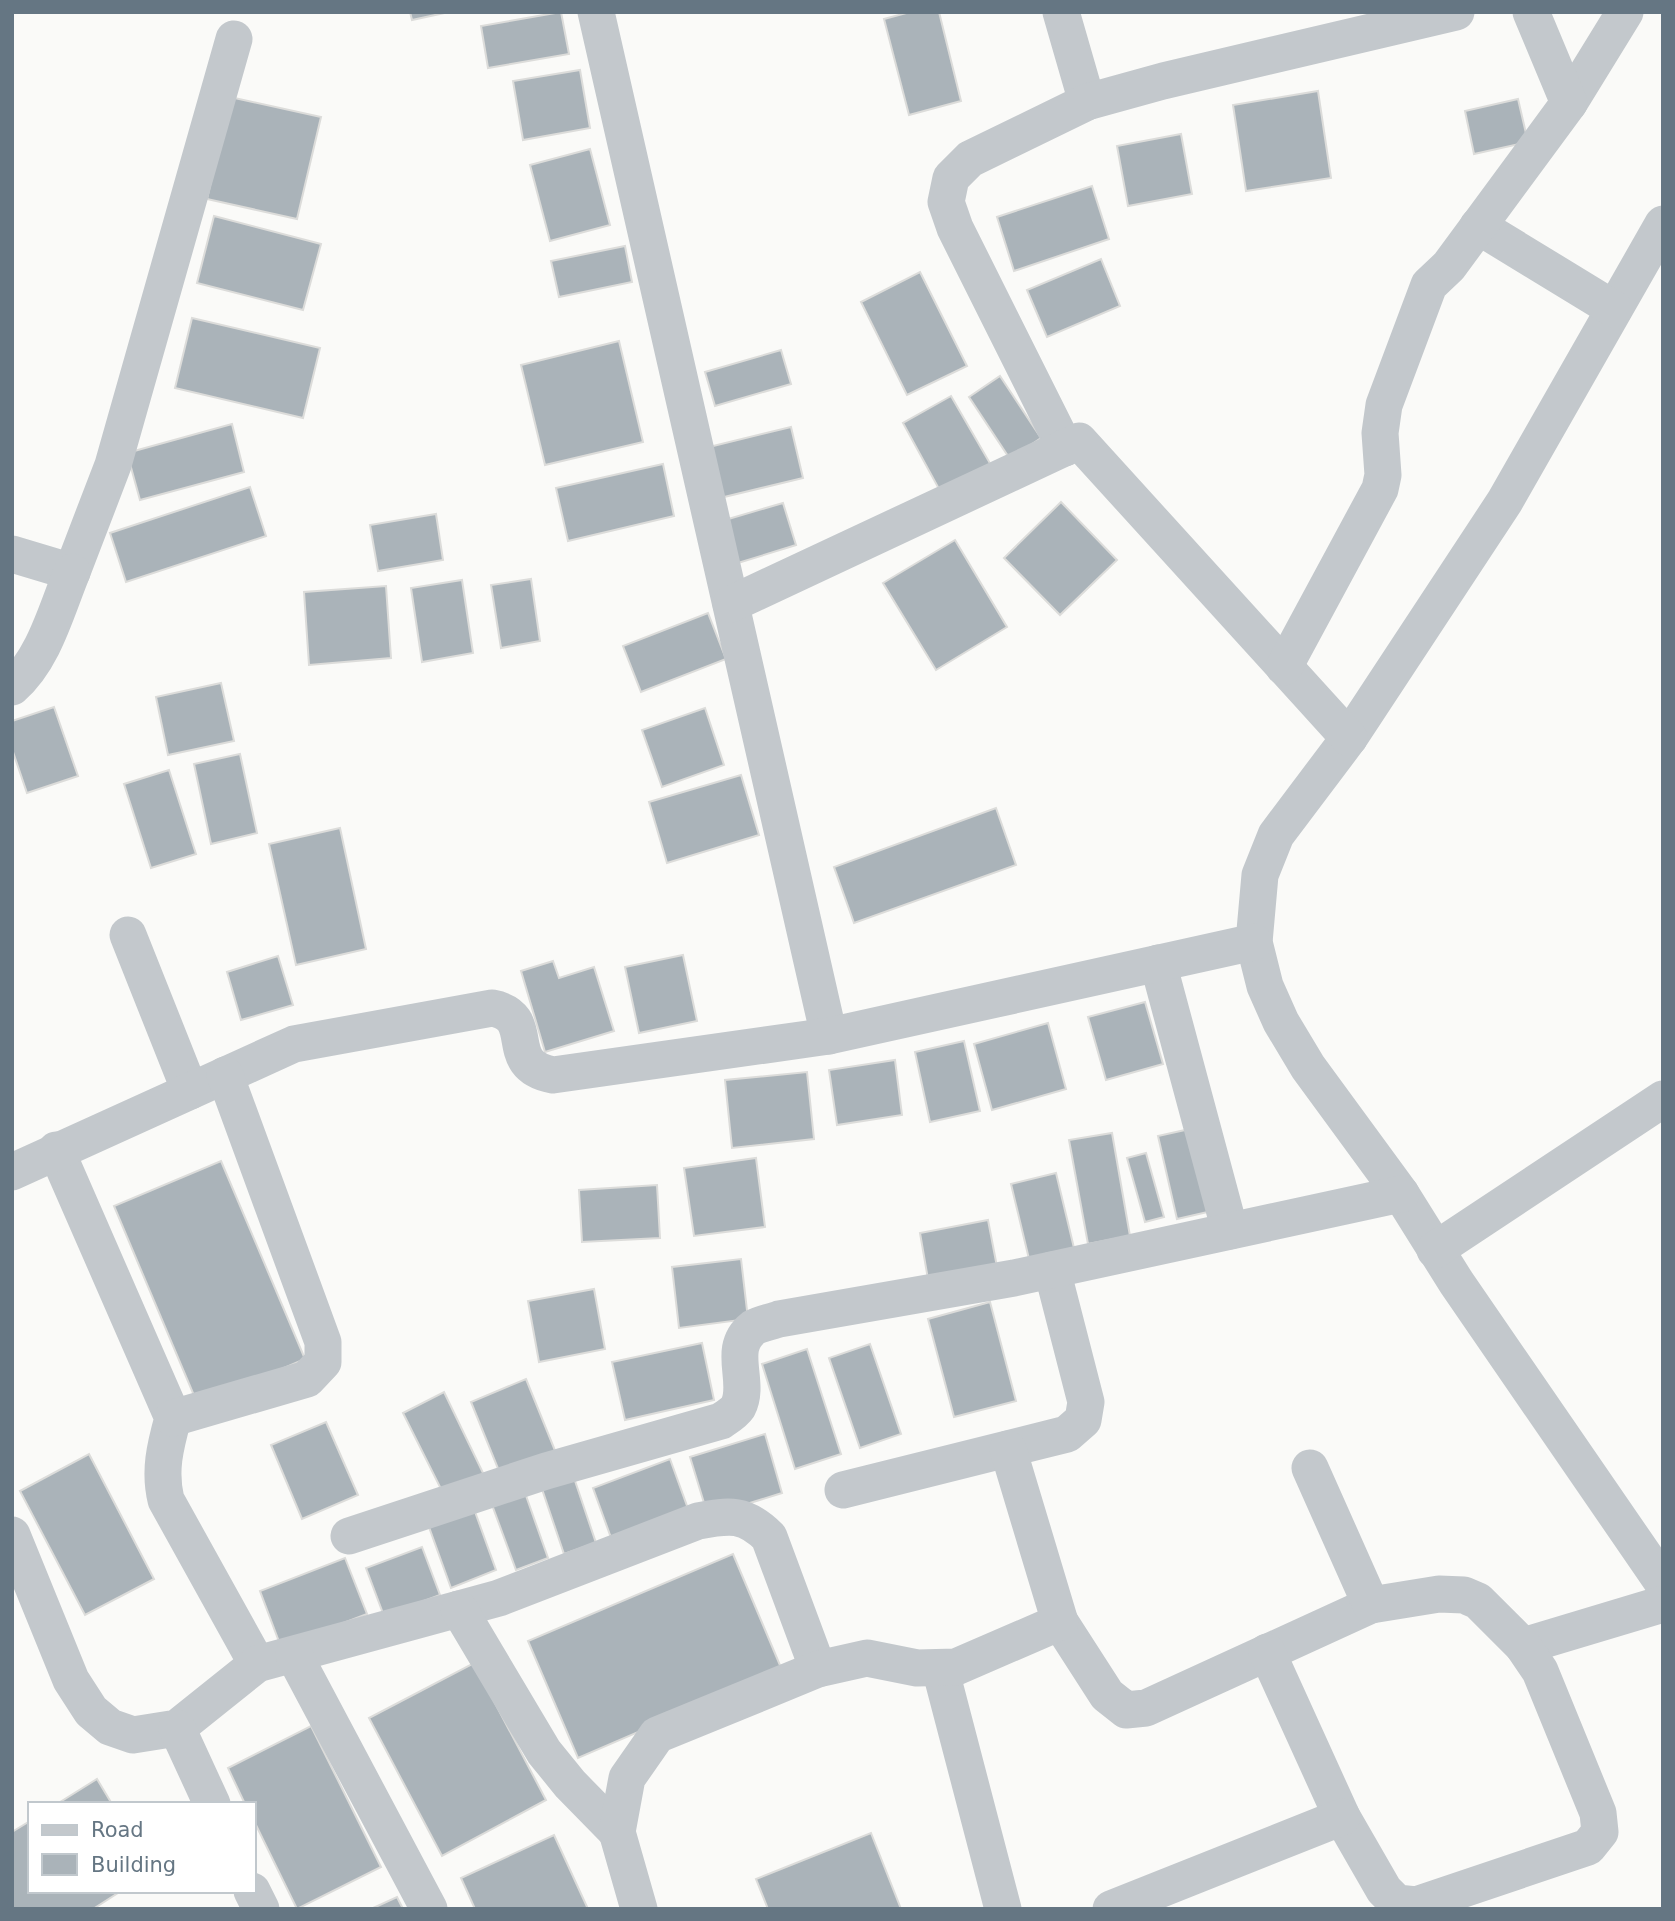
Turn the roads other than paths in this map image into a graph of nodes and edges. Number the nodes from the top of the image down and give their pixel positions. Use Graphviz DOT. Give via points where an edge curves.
graph roads {
  1 [pos="596,12"];
  2 [pos="1061,12"];
  3 [pos="1531,12"];
  4 [pos="1625,12"];
  5 [pos="1445,13"];
  6 [pos="234,39"];
  7 [pos="1087,102"];
  8 [pos="1569,103"];
  9 [pos="1663,224"];
  10 [pos="1478,226"];
  11 [pos="1614,309"];
  12 [pos="1065,447"];
  13 [pos="12,554"];
  14 [pos="72,572"];
  15 [pos="730,604"];
  16 [pos="1284,667"];
  17 [pos="12,687"];
  18 [pos="1349,738"];
  19 [pos="128,935"];
  20 [pos="1254,942"];
  21 [pos="1158,963"];
  22 [pos="829,1036"];
  23 [pos="225,1075"];
  24 [pos="190,1091"];
  25 [pos="1663,1099"];
  26 [pos="56,1150"];
  27 [pos="12,1172"];
  28 [pos="1401,1194"];
  29 [pos="1230,1231"];
  30 [pos="1435,1250"];
  31 [pos="1052,1270"];
  32 [pos="173,1418"];
  33 [pos="1008,1449"];
  34 [pos="1310,1468"];
  35 [pos="843,1490"];
  36 [pos="12,1535"];
  37 [pos="349,1535"];
  38 [pos="1663,1583"];
  39 [pos="1663,1604"];
  40 [pos="1371,1605"];
  41 [pos="459,1609"];
  42 [pos="1060,1622"];
  43 [pos="1523,1646"];
  44 [pos="1267,1652"];
  45 [pos="294,1655"];
  46 [pos="257,1664"];
  47 [pos="940,1668"];
  48 [pos="818,1669"];
  49 [pos="177,1728"];
  50 [pos="211,1802"];
  51 [pos="1342,1817"];
  52 [pos="617,1832"];
  53 [pos="254,1893"];
  54 [pos="261,1909"];
  55 [pos="429,1909"];
  56 [pos="639,1909"];
  57 [pos="1003,1909"];
  58 [pos="1111,1909"];
  1 -- 15 [label="street"];
  2 -- 7 [label="street"];
  3 -- 8 [label="street"];
  4 -- 8 [label="street"];
  5 -- 7 [label="street"];
  6 -- 14 [label="street" via="113,465"];
  7 -- 12 [label="street" via="970,159 951,178 946,202"];
  8 -- 10 [label="street"];
  9 -- 11 [label="street"];
  10 -- 11 [label="street"];
  10 -- 16 [label="street" via="1429,285 1384,405 1380,489"];
  11 -- 18 [label="street" via="1505,501"];
  12 -- 15 [label="street"];
  12 -- 16 [label="street" via="1079,441"];
  13 -- 14 [label="street"];
  14 -- 17 [label="street" via="36,659"];
  15 -- 22 [label="street"];
  16 -- 18 [label="street"];
  18 -- 20 [label="street" via="1276,835 1259,874"];
  19 -- 24 [label="street"];
  20 -- 21 [label="street"];
  20 -- 28 [label="street" via="1265,986 1281,1022 1308,1067"];
  21 -- 22 [label="street"];
  21 -- 29 [label="street"];
  22 -- 23 [label="street" via="553,1075 528,1065 513,1017 492,1009 294,1044"];
  23 -- 24 [label="street"];
  23 -- 32 [label="street" via="323,1342 323,1362 307,1379"];
  24 -- 26 [label="street"];
  25 -- 30 [label="street"];
  26 -- 27 [label="street"];
  26 -- 32 [label="street"];
  28 -- 29 [label="street"];
  28 -- 30 [label="street"];
  29 -- 31 [label="street"];
  30 -- 38 [label="street"];
  31 -- 33 [label="street" via="1086,1402 1083,1420 1067,1434"];
  31 -- 37 [label="street" via="779,1319 754,1328 741,1342 737,1410 721,1421"];
  32 -- 46 [label="street" via="162,1460 166,1500"];
  33 -- 35 [label="street"];
  33 -- 42 [label="street"];
  34 -- 40 [label="street"];
  36 -- 49 [label="street" via="71,1680 91,1711 110,1727 133,1735"];
  39 -- 43 [label="street"];
  40 -- 43 [label="street" via="1439,1594 1464,1595 1478,1601"];
  40 -- 44 [label="street"];
  41 -- 45 [label="street"];
  41 -- 48 [label="street" via="698,1521 728,1515 754,1523 769,1537"];
  41 -- 52 [label="street" via="544,1752"];
  42 -- 44 [label="street" via="1107,1695 1126,1710 1146,1708"];
  42 -- 47 [label="street" via="956,1667"];
  43 -- 51 [label="street" via="1539,1671 1598,1813 1600,1832 1588,1847 1416,1905 1397,1903"];
  44 -- 51 [label="street"];
  45 -- 46 [label="street"];
  45 -- 55 [label="street"];
  46 -- 49 [label="street"];
  47 -- 48 [label="street" via="867,1658"];
  47 -- 57 [label="street"];
  48 -- 52 [label="street" via="657,1735 627,1778"];
  49 -- 50 [label="street"];
  51 -- 58 [label="street"];
  52 -- 56 [label="street"];
  53 -- 54 [label="street"];
}
